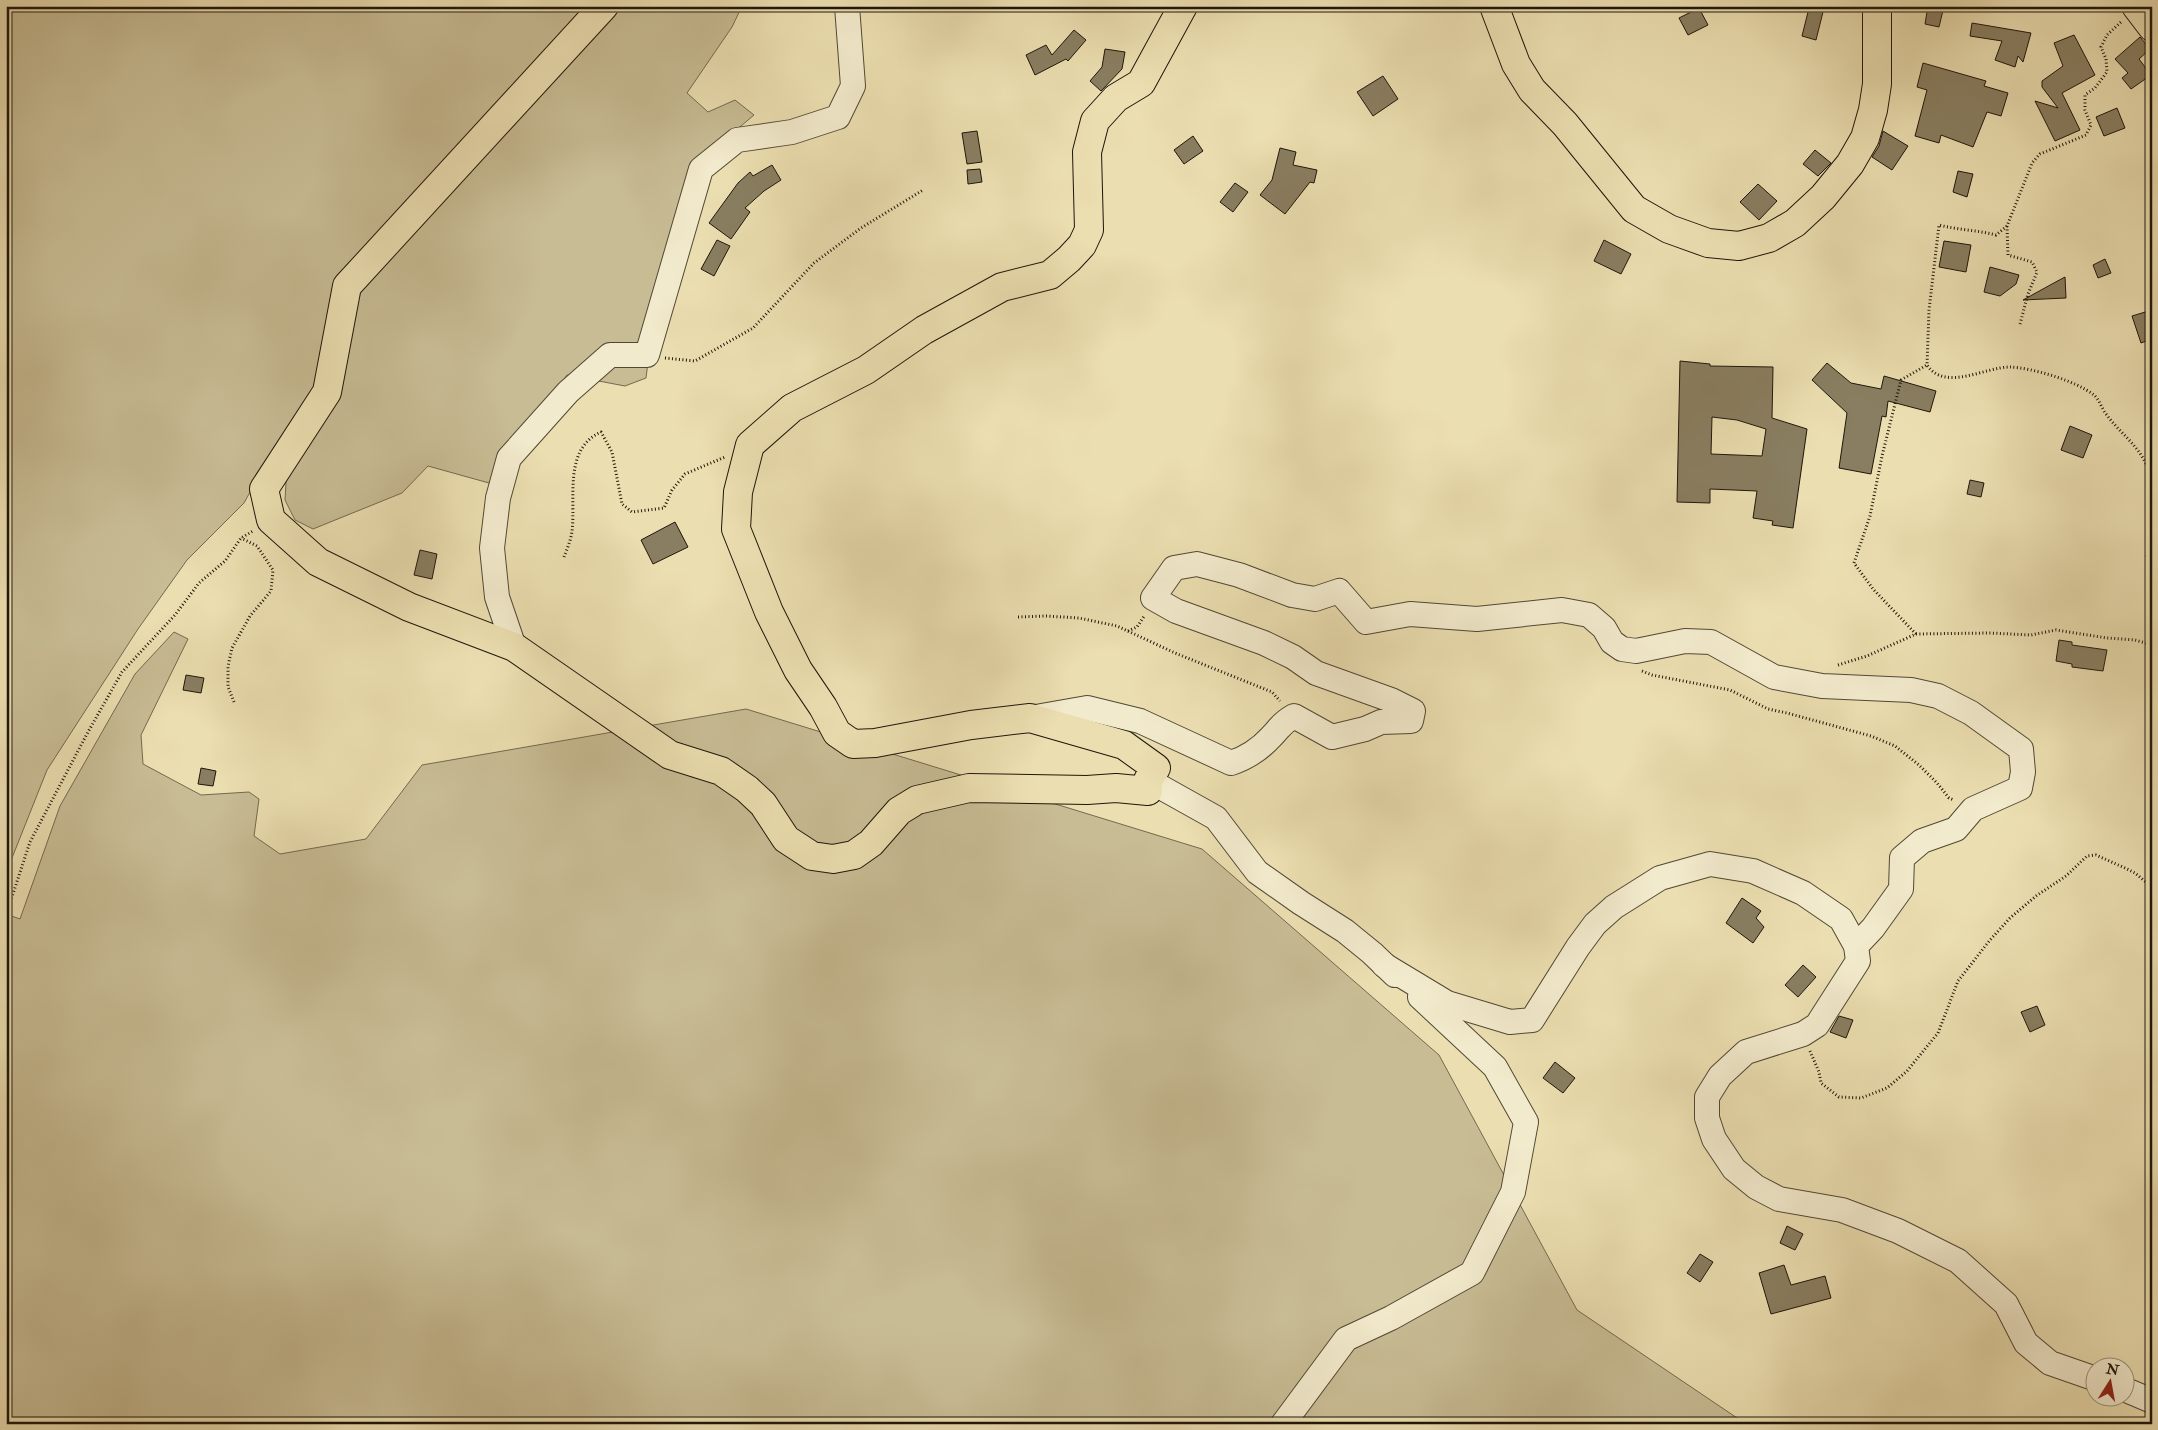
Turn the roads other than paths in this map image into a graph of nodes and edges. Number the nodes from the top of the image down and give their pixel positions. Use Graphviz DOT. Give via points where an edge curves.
graph roads {
  1 [pos="604,6"];
  2 [pos="847,6"];
  3 [pos="1183,6"];
  4 [pos="1494,6"];
  5 [pos="1877,6"];
  6 [pos="514,647"];
  7 [pos="1030,718"];
  8 [pos="1148,780"];
  9 [pos="1856,946"];
  10 [pos="1384,965"];
  11 [pos="2086,1375"];
  12 [pos="2136,1394"];
  13 [pos="2152,1401"];
  14 [pos="1283,1424"];
  1 -- 6 [label="main road" via="347,286 327,392 264,488 271,520 318,562 409,607"];
  2 -- 6 [label="street" via="853,86 838,117 792,132 738,140 702,169 648,355 610,355 568,392 509,458 498,498 492,548 497,597"];
  3 -- 7 [label="main road" via="1141,83 1116,98 1095,121 1088,152 1089,230 1082,245 1050,275 1002,287 932,326 866,370 792,408 750,446 738,492 736,529 773,620 798,670 837,733 853,744 875,743"];
  4 -- 5 [label="main road" via="1516,64 1532,90 1565,124 1634,209 1669,229 1708,243 1740,246 1769,238 1795,223 1823,197 1850,164 1864,138 1873,110 1877,84"];
  6 -- 8 [label="main road" via="670,755 721,771 747,789 763,804 786,839 812,856 833,859 854,855 871,843 899,811 917,800 969,788 1148,791"];
  7 -- 8 [label="main road" via="1124,745 1156,768"];
  7 -- 9 [label="street" via="1087,708 1140,721 1231,763 1246,758 1270,738 1280,723 1294,716 1332,736 1381,722 1411,721 1413,711 1391,700 1316,673 1264,643 1176,611 1153,598 1174,568 1196,564 1239,575 1292,595 1315,599 1339,591 1366,622 1410,614 1477,619 1562,610 1589,615 1622,649 1636,651 1684,641 1711,642 1774,677 1822,686 1910,690 1938,696 1971,712 2021,748 2023,772 2020,788 1973,809 1956,829 1922,841 1902,858 1901,889"];
  8 -- 10 [label="street" via="1216,818 1257,872 1345,931"];
  9 -- 10 [label="street" via="1841,919 1804,893 1753,871 1710,864 1660,878 1614,907 1578,946 1532,1020 1510,1022 1447,1002"];
  9 -- 11 [label="street" via="1858,961 1817,1025 1803,1034 1746,1052 1720,1076 1707,1098 1707,1118 1714,1139 1734,1169 1756,1187 1779,1199 1842,1210 1898,1231 1958,1261 2006,1304 2026,1343 2050,1362"];
  10 -- 14 [label="street" via="1495,1066 1526,1122 1512,1192 1472,1273 1346,1339"];
  12 -- 13 [label="street"];
}
